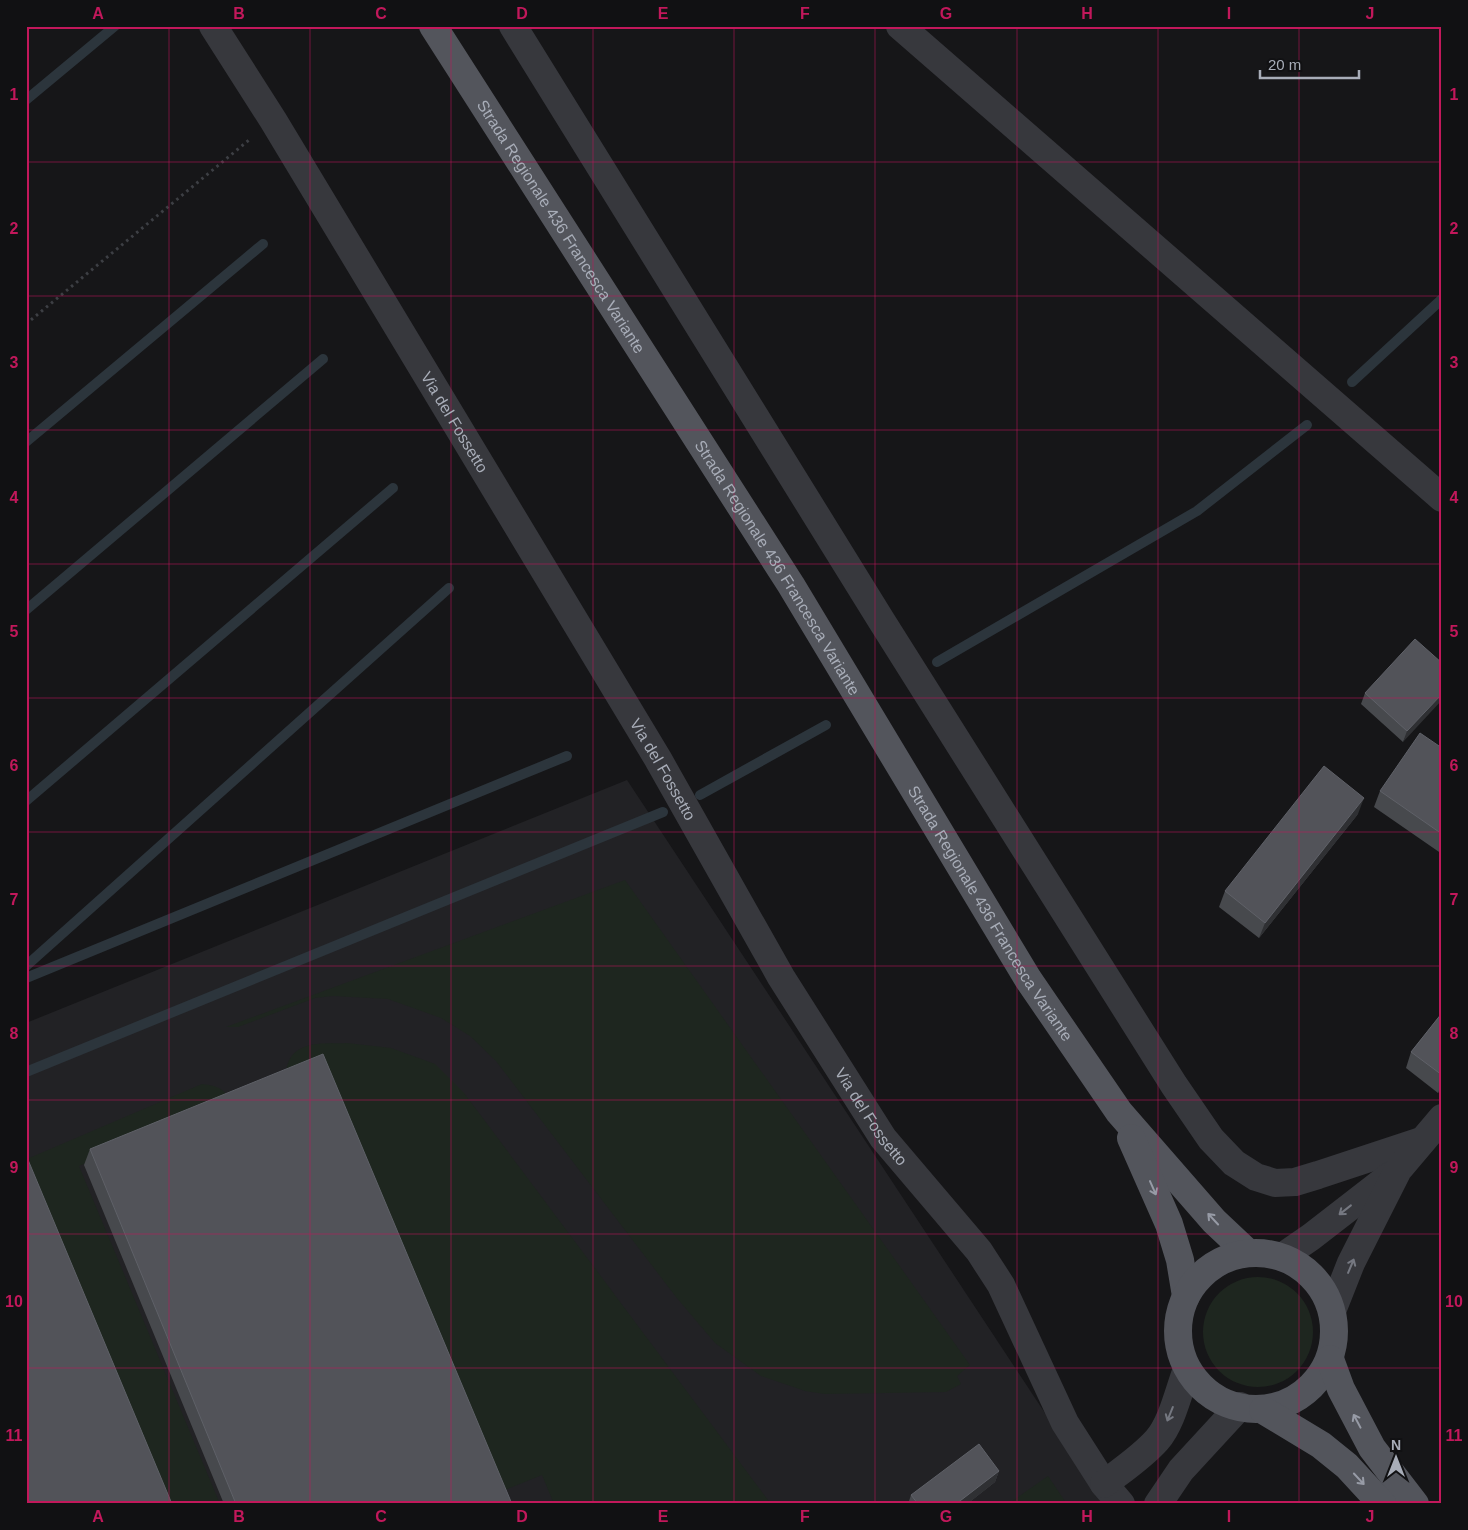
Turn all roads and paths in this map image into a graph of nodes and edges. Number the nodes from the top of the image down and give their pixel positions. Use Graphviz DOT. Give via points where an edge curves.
graph roads {
  1 [pos="212,26"];
  2 [pos="433,26"];
  3 [pos="513,26"];
  4 [pos="900,26"];
  5 [pos="273,120"];
  6 [pos="26,324"];
  7 [pos="1442,498"];
  8 [pos="1119,1112"];
  9 [pos="1442,1118"];
  10 [pos="1421,1141"];
  11 [pos="1398,1170"];
  12 [pos="1248,1253"];
  13 [pos="1282,1257"];
  14 [pos="1186,1296"];
  15 [pos="1332,1311"];
  16 [pos="1330,1359"];
  17 [pos="1187,1369"];
  18 [pos="1251,1408"];
  19 [pos="1112,1494"];
  20 [pos="1158,1504"];
  21 [pos="1382,1504"];
  22 [pos="1415,1504"];
  1 -- 5 [label="street, Via del Fossetto"];
  2 -- 8 [label="main road, Strada Regionale 436 Francesca Variante" via="791,585 1028,979"];
  3 -- 10 [label="street" via="886,629 1211,1139 1234,1163 1256,1178 1275,1183 1294,1182"];
  4 -- 7 [label="street"];
  5 -- 6 [label="path"];
  5 -- 19 [label="street, Via del Fossetto" via="658,759 780,977 883,1138 980,1251 1001,1285 1065,1423"];
  12 -- 8 [label="main road, one-way" via="1214,1221"];
  8 -- 14 [label="main road, one-way" via="1169,1224"];
  9 -- 10 [label="street"];
  10 -- 11 [label="street"];
  11 -- 13 [label="street, one-way"];
  15 -- 11 [label="street, one-way" via="1351,1263"];
  12 -- 13 [label="main road"];
  12 -- 14 [label="main road" via="1223,1260 1201,1275"];
  13 -- 15 [label="main road" via="1304,1269 1322,1287"];
  14 -- 17 [label="main road" via="1179,1315 1178,1335"];
  15 -- 16 [label="main road" via="1335,1335"];
  16 -- 18 [label="main road" via="1318,1379 1300,1395 1279,1406"];
  22 -- 16 [label="main road, one-way" via="1372,1448 1348,1404"];
  17 -- 18 [label="main road" via="1208,1392 1224,1401"];
  17 -- 19 [label="street, one-way" via="1158,1438 1136,1459"];
  18 -- 20 [label="street" via="1181,1470"];
  18 -- 21 [label="main road, one-way" via="1321,1445 1347,1466"];
}
